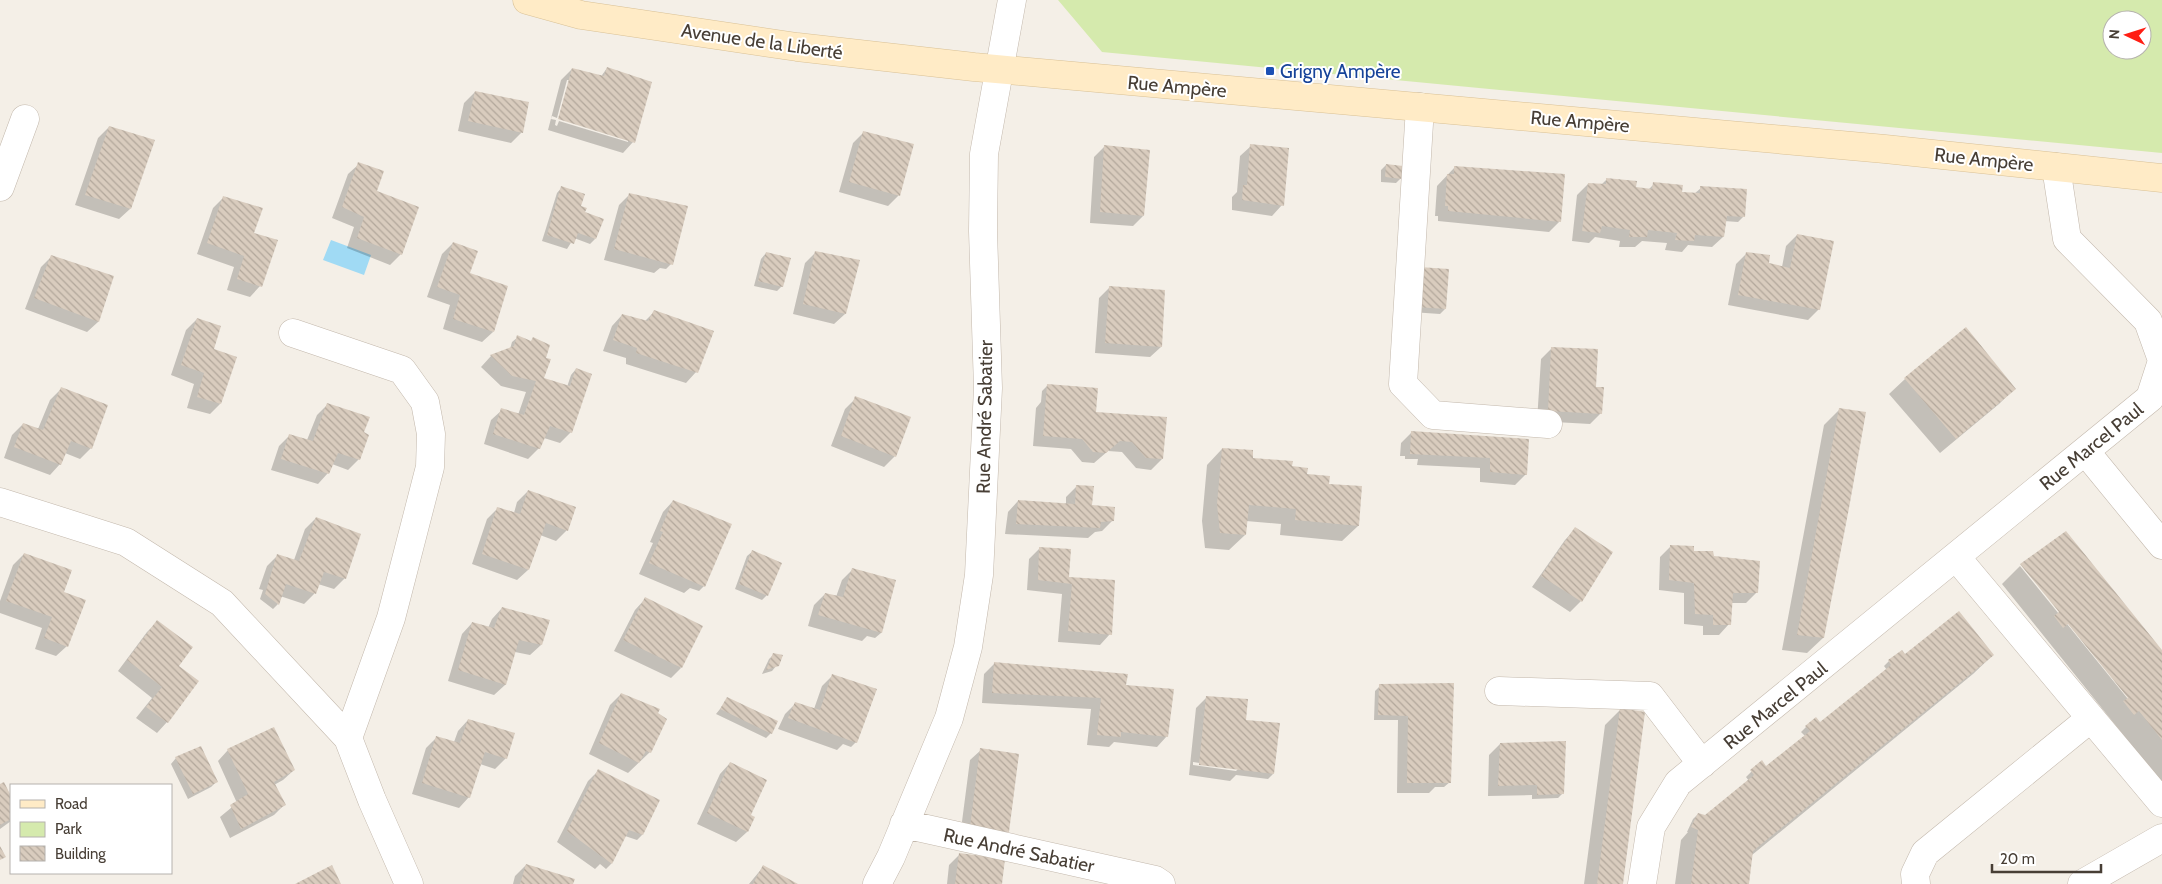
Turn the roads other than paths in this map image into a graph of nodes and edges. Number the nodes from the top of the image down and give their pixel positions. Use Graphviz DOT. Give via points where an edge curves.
graph roads {
  1 [pos="527,0"];
  2 [pos="1012,0"];
  3 [pos="998,70"];
  4 [pos="1420,107"];
  5 [pos="25,119"];
  6 [pos="2056,167"];
  7 [pos="2162,178"];
  8 [pos="0,187"];
  9 [pos="293,332"];
  10 [pos="2162,361"];
  11 [pos="1548,424"];
  12 [pos="2085,451"];
  13 [pos="0,502"];
  14 [pos="2162,545"];
  15 [pos="1956,557"];
  16 [pos="1499,691"];
  17 [pos="2091,718"];
  18 [pos="348,738"];
  19 [pos="1702,764"];
  20 [pos="2162,803"];
  21 [pos="904,824"];
  22 [pos="2162,838"];
  23 [pos="409,884"];
  24 [pos="877,884"];
  25 [pos="1162,884"];
  26 [pos="1642,884"];
  27 [pos="1916,884"];
  28 [pos="2082,884"];
  1 -- 3 [label="street, Avenue de la Liberté" via="581,14 797,47"];
  2 -- 3 [label="street, Rue André Sabatier"];
  3 -- 4 [label="street, Rue Ampère"];
  3 -- 21 [label="street, Rue André Sabatier" via="984,154 988,388 979,575 968,647 949,718"];
  4 -- 6 [label="street, Rue Ampère"];
  4 -- 11 [label="street" via="1403,384 1433,415"];
  5 -- 8 [label="street"];
  6 -- 7 [label="street, Rue Ampère"];
  6 -- 10 [label="street, Rue Marcel Paul" via="2067,239 2148,321"];
  9 -- 18 [label="street" via="402,370 425,402 431,434 430,467 391,618"];
  10 -- 12 [label="street, Rue Marcel Paul" via="2150,398"];
  12 -- 14 [label="street"];
  12 -- 15 [label="street, Rue Marcel Paul"];
  13 -- 18 [label="street" via="126,542 222,604"];
  15 -- 17 [label="street"];
  15 -- 19 [label="street, Rue Marcel Paul"];
  16 -- 19 [label="street" via="1650,696"];
  17 -- 20 [label="street"];
  17 -- 27 [label="street" via="1925,853 1916,874"];
  18 -- 23 [label="street"];
  19 -- 26 [label="street, Rue Marcel Paul" via="1678,783 1651,827"];
  21 -- 24 [label="street, Rue André Sabatier"];
  21 -- 25 [label="street, Rue André Sabatier"];
  22 -- 28 [label="street"];
}
